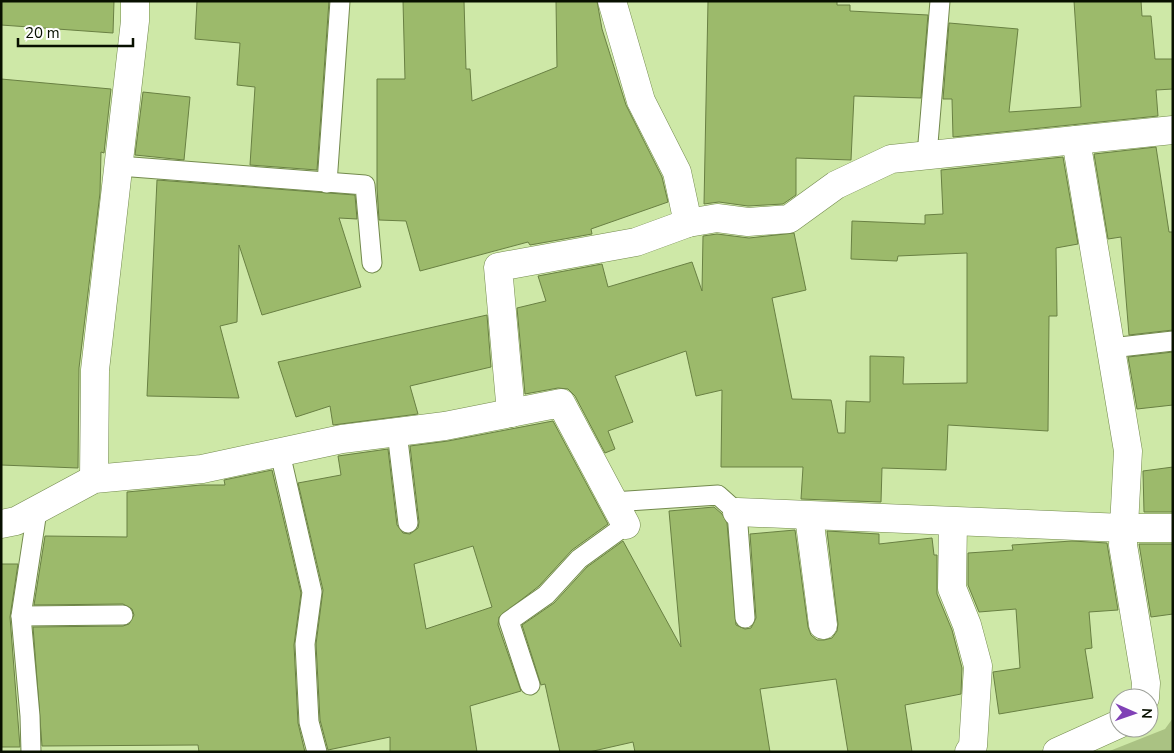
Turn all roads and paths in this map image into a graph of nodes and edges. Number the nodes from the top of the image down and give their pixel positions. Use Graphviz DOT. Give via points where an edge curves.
graph roads {
  1 [pos="135,1"];
  2 [pos="340,1"];
  3 [pos="612,1"];
  4 [pos="940,1"];
  5 [pos="1173,130"];
  6 [pos="1076,140"];
  7 [pos="927,155"];
  8 [pos="119,166"];
  9 [pos="326,183"];
  10 [pos="688,223"];
  11 [pos="372,263"];
  12 [pos="1173,342"];
  13 [pos="1111,348"];
  14 [pos="511,412"];
  15 [pos="398,432"];
  16 [pos="280,453"];
  17 [pos="94,480"];
  18 [pos="613,502"];
  19 [pos="37,510"];
  20 [pos="737,512"];
  21 [pos="809,516"];
  22 [pos="953,522"];
  23 [pos="408,523"];
  24 [pos="1,524"];
  25 [pos="626,525"];
  26 [pos="1124,528"];
  27 [pos="1173,528"];
  28 [pos="123,615"];
  29 [pos="22,616"];
  30 [pos="745,618"];
  31 [pos="824,625"];
  32 [pos="530,685"];
  33 [pos="1146,688"];
  34 [pos="1109,729"];
  35 [pos="30,752"];
  36 [pos="317,752"];
  37 [pos="969,752"];
  38 [pos="1057,752"];
  1 -- 8 [label="street"];
  2 -- 9 [label="lane"];
  3 -- 10 [label="street" via="641,101 677,172"];
  4 -- 7 [label="lane"];
  5 -- 6 [label="street"];
  6 -- 7 [label="street"];
  6 -- 13 [label="street"];
  7 -- 10 [label="street" via="891,159 836,185 789,219 748,222 717,218"];
  8 -- 9 [label="lane"];
  8 -- 17 [label="street" via="95,370"];
  9 -- 11 [label="lane" via="365,185"];
  10 -- 14 [label="street" via="636,242 498,266"];
  12 -- 13 [label="lane"];
  13 -- 26 [label="street" via="1128,451"];
  14 -- 15 [label="street"];
  14 -- 18 [label="street" via="561,403"];
  15 -- 16 [label="street" via="342,439"];
  15 -- 23 [label="lane"];
  16 -- 17 [label="street" via="202,469"];
  16 -- 36 [label="lane" via="312,592 305,644 309,722"];
  17 -- 19 [label="street"];
  18 -- 20 [label="lane" via="718,496"];
  18 -- 25 [label="street"];
  19 -- 24 [label="street" via="16,521"];
  19 -- 29 [label="lane"];
  20 -- 21 [label="street"];
  20 -- 30 [label="lane"];
  21 -- 22 [label="street"];
  21 -- 31 [label="street"];
  22 -- 26 [label="street"];
  22 -- 37 [label="street" via="952,588 967,625 978,666 974,746"];
  25 -- 32 [label="lane" via="578,559 546,594 509,621"];
  26 -- 27 [label="street"];
  26 -- 33 [label="street" via="1123,545"];
  28 -- 29 [label="lane"];
  29 -- 35 [label="lane"];
  34 -- 38 [label="street"];
}
